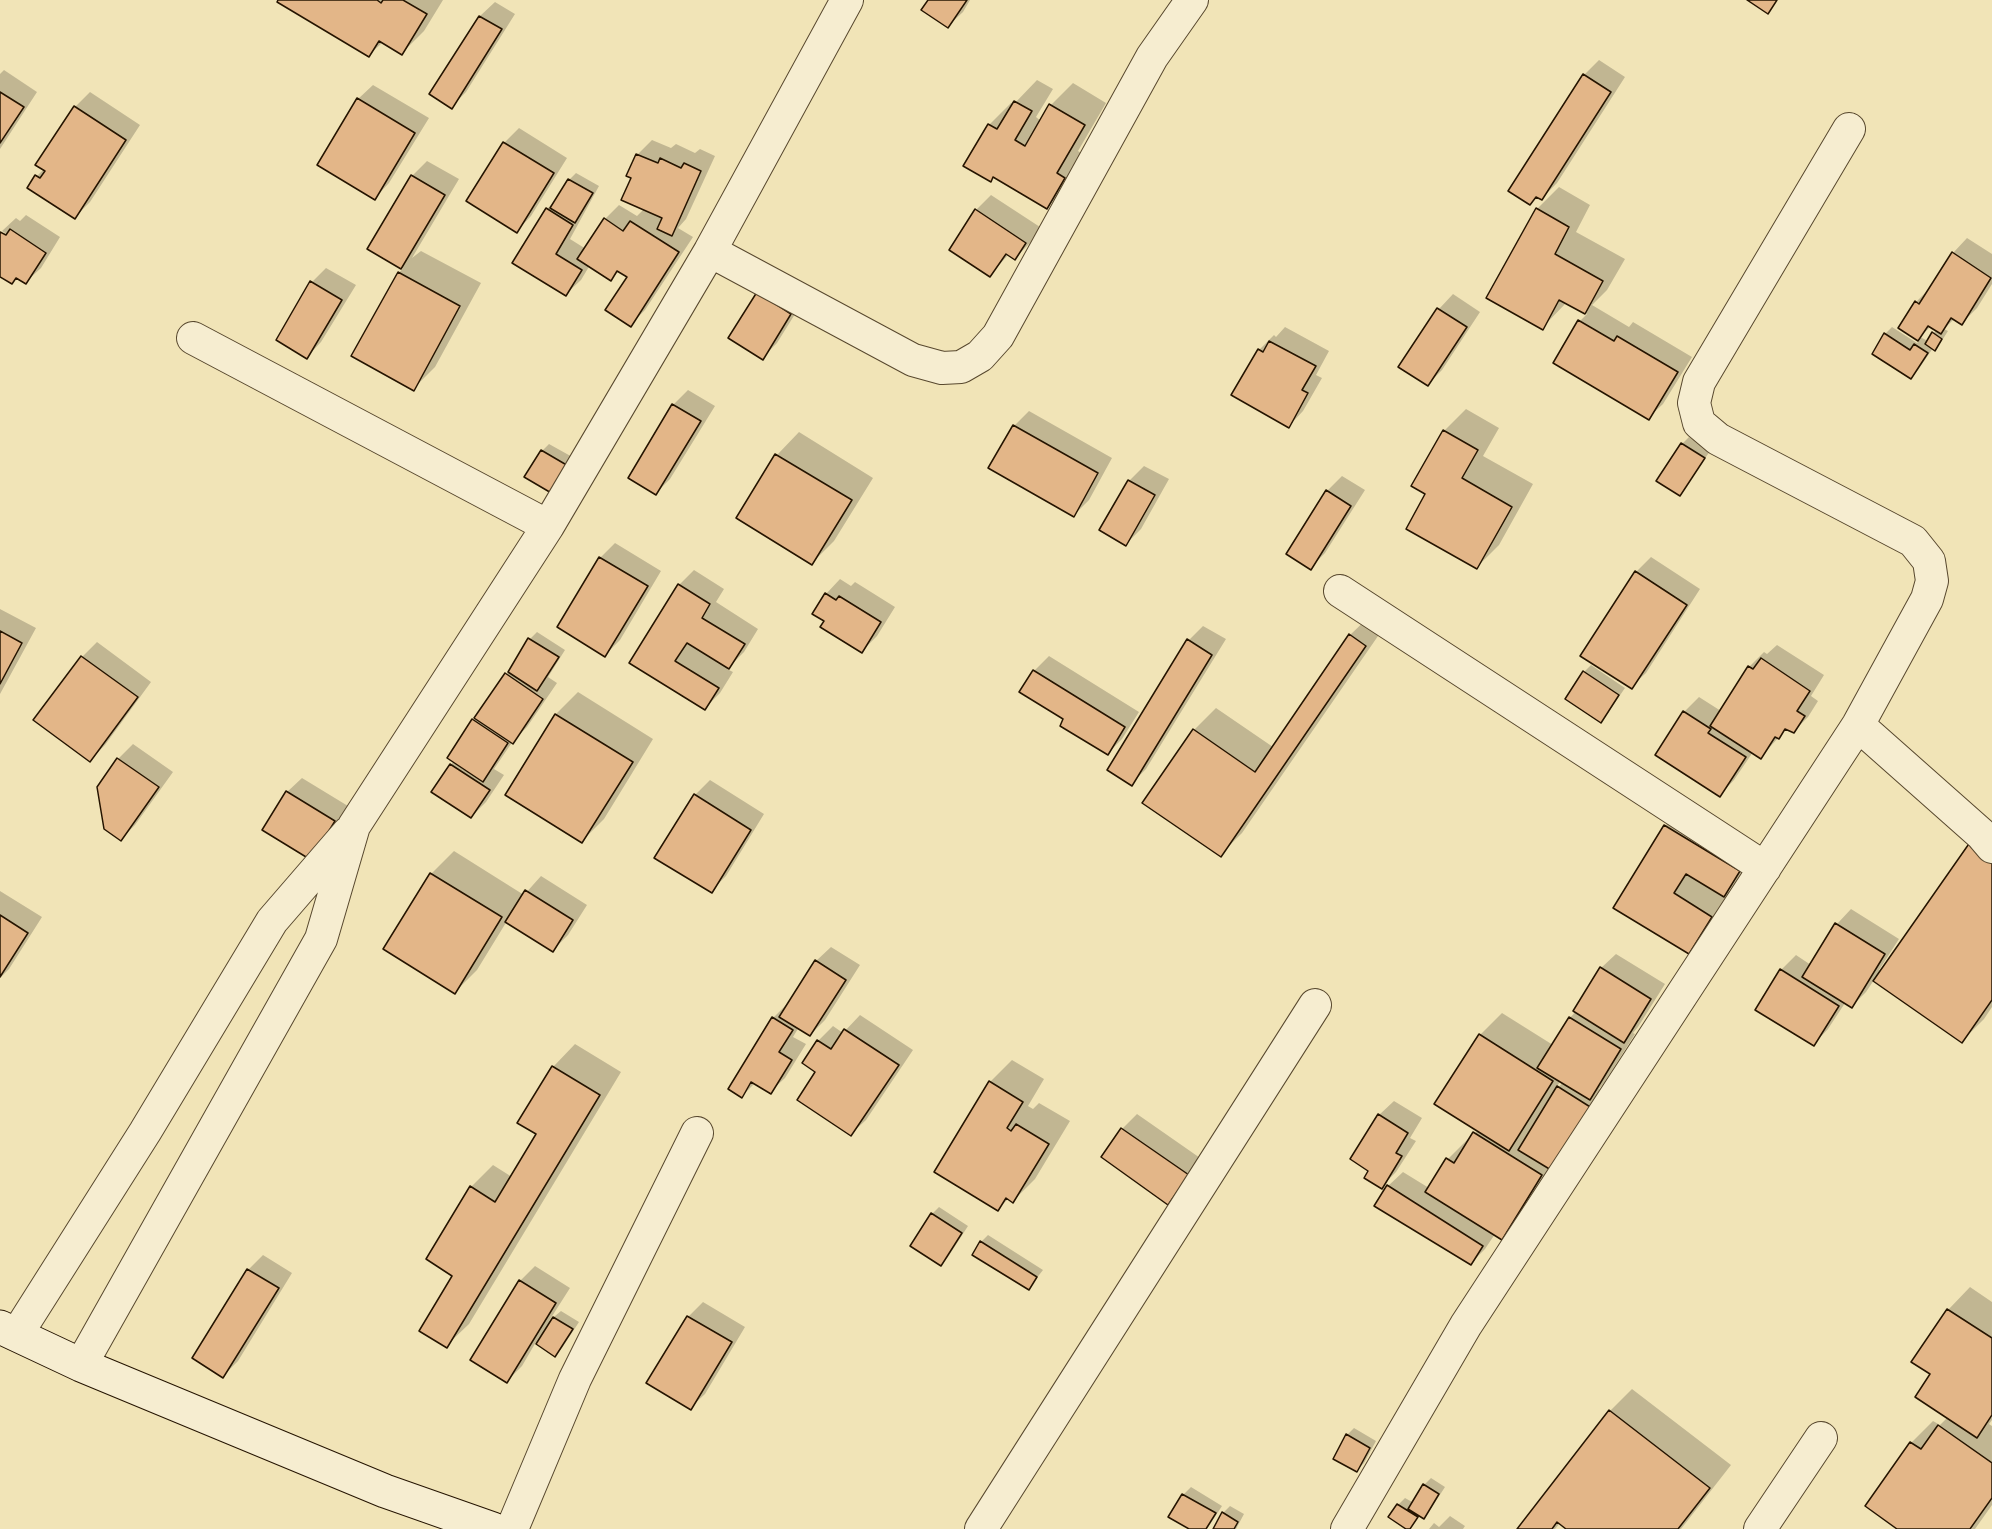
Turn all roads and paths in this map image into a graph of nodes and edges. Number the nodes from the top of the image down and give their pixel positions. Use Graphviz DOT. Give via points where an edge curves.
graph roads {
  1 [pos="1191,0"];
  2 [pos="843,1"];
  3 [pos="1849,129"];
  4 [pos="710,251"];
  5 [pos="193,338"];
  6 [pos="548,526"];
  7 [pos="1340,591"];
  8 [pos="1858,725"];
  9 [pos="354,826"];
  10 [pos="1992,847"];
  11 [pos="1765,868"];
  12 [pos="1315,1005"];
  13 [pos="697,1133"];
  14 [pos="8,1330"];
  15 [pos="81,1365"];
  16 [pos="1821,1438"];
  17 [pos="493,1529"];
  18 [pos="512,1529"];
  19 [pos="981,1529"];
  20 [pos="1347,1529"];
  21 [pos="1760,1529"];
  1 -- 4 [label="street" via="1152,57 998,336 980,356 961,367 942,368 914,360"];
  2 -- 4 [label="street"];
  3 -- 8 [label="street" via="1699,382 1694,403 1699,423 1718,439 1913,541 1929,561 1932,581 1927,599"];
  4 -- 6 [label="street"];
  5 -- 6 [label="street"];
  6 -- 9 [label="street"];
  7 -- 11 [label="street"];
  8 -- 10 [label="street"];
  8 -- 11 [label="street"];
  9 -- 14 [label="street" via="272,921 145,1132"];
  9 -- 15 [label="street" via="321,939"];
  11 -- 20 [label="street" via="1466,1325"];
  12 -- 19 [label="street"];
  13 -- 18 [label="street" via="575,1379"];
  14 -- 15 [label="street"];
  15 -- 17 [label="street" via="385,1491"];
  16 -- 21 [label="street"];
}
